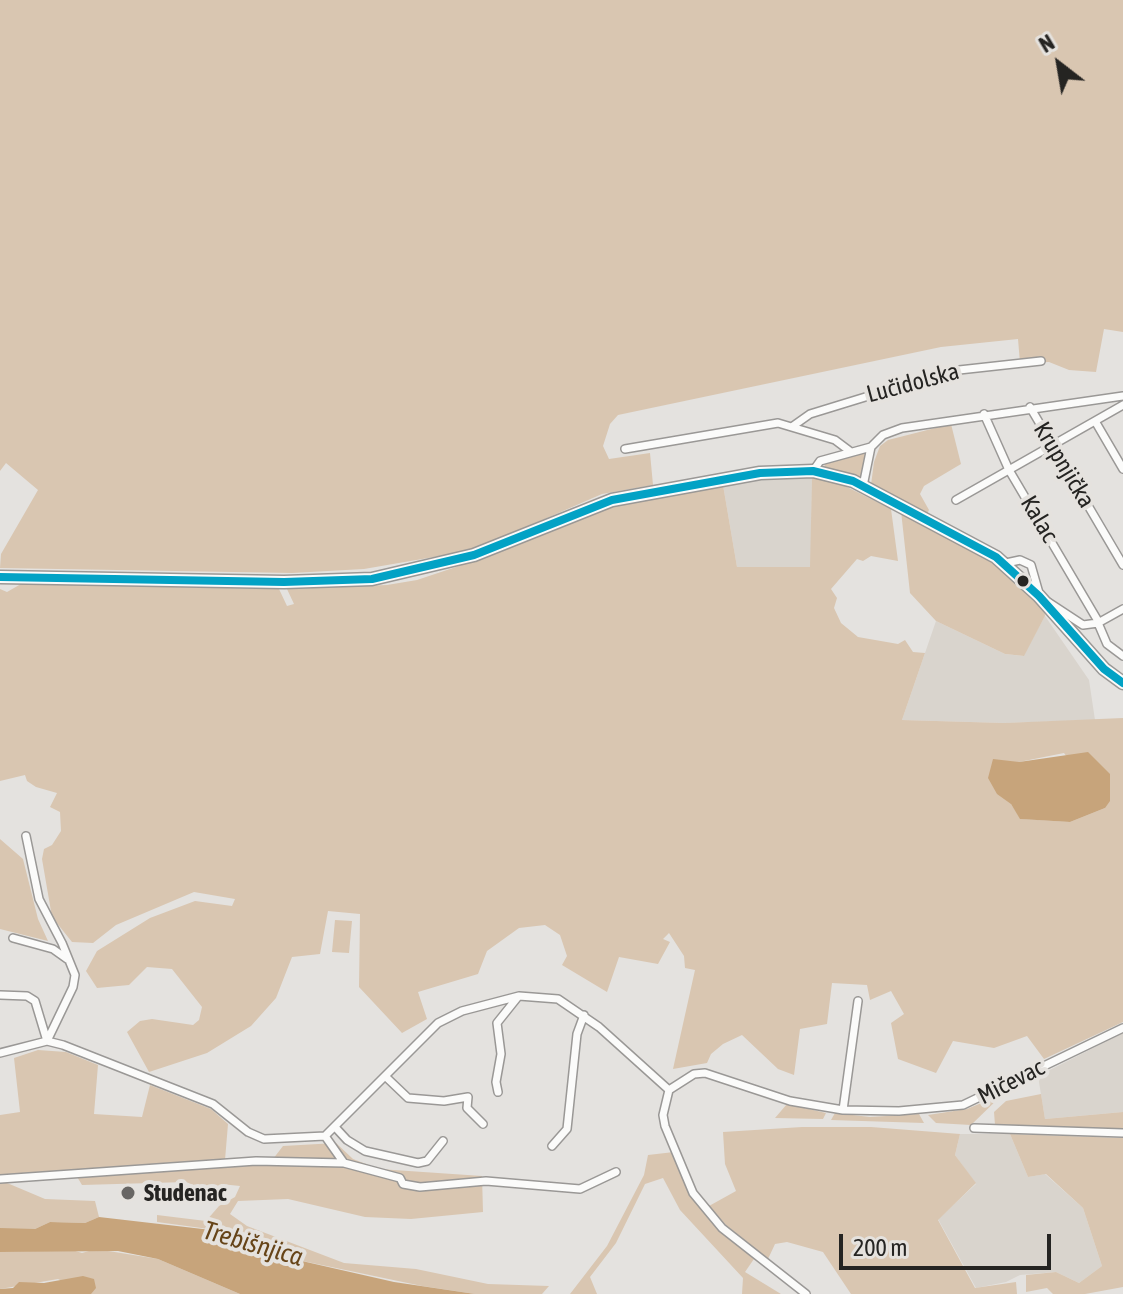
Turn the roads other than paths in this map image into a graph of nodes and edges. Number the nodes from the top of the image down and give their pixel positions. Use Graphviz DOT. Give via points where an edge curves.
graph roads {
  1 [pos="1041,361"];
  2 [pos="1123,396"];
  3 [pos="1123,405"];
  4 [pos="1030,407"];
  5 [pos="984,414"];
  6 [pos="1095,421"];
  7 [pos="793,426"];
  8 [pos="1052,444"];
  9 [pos="871,447"];
  10 [pos="625,449"];
  11 [pos="851,452"];
  12 [pos="1123,469"];
  13 [pos="1009,470"];
  14 [pos="813,471"];
  15 [pos="863,486"];
  16 [pos="956,500"];
  17 [pos="1123,565"];
  18 [pos="0,577"];
  19 [pos="1041,598"];
  20 [pos="1123,609"];
  21 [pos="1098,622"];
  22 [pos="1123,656"];
  23 [pos="1123,683"];
  24 [pos="26,836"];
  25 [pos="13,938"];
  26 [pos="68,960"];
  27 [pos="0,995"];
  28 [pos="519,996"];
  29 [pos="858,1001"];
  30 [pos="584,1015"];
  31 [pos="1123,1028"];
  32 [pos="47,1041"];
  33 [pos="0,1053"];
  34 [pos="386,1077"];
  35 [pos="669,1090"];
  36 [pos="498,1092"];
  37 [pos="843,1110"];
  38 [pos="483,1124"];
  39 [pos="335,1127"];
  40 [pos="974,1128"];
  41 [pos="1123,1133"];
  42 [pos="325,1136"];
  43 [pos="443,1141"];
  44 [pos="552,1146"];
  45 [pos="344,1163"];
  46 [pos="616,1172"];
  47 [pos="0,1179"];
  48 [pos="806,1294"];
  1 -- 7 [label="street, Lučidolska" via="950,371 810,414"];
  2 -- 4 [label="street"];
  3 -- 6 [label="street"];
  4 -- 5 [label="street"];
  4 -- 8 [label="street, Krupnjička"];
  5 -- 9 [label="street" via="892,431"];
  5 -- 13 [label="street, Kalac"];
  6 -- 8 [label="street"];
  6 -- 12 [label="street"];
  7 -- 10 [label="street, Lučidolska" via="754,425"];
  7 -- 11 [label="street, Lučidolska" via="835,440"];
  8 -- 13 [label="street"];
  8 -- 17 [label="street, Krupnjička"];
  9 -- 11 [label="street"];
  9 -- 15 [label="street"];
  11 -- 14 [label="street" via="820,461"];
  13 -- 16 [label="street"];
  13 -- 21 [label="street, Kalac"];
  14 -- 15 [label="main road"];
  14 -- 18 [label="main road" via="760,473 612,500 474,555 372,579"];
  15 -- 19 [label="main road" via="1006,563"];
  19 -- 21 [label="street" via="1083,625"];
  19 -- 23 [label="main road" via="1092,658"];
  20 -- 21 [label="street"];
  21 -- 22 [label="street, Kalac" via="1107,644"];
  24 -- 26 [label="street" via="39,899"];
  25 -- 26 [label="street" via="53,949"];
  26 -- 32 [label="street" via="75,975 73,987"];
  27 -- 32 [label="street" via="35,1001"];
  28 -- 30 [label="street" via="558,999"];
  28 -- 34 [label="street" via="438,1023"];
  28 -- 36 [label="street" via="497,1023"];
  29 -- 37 [label="street"];
  30 -- 35 [label="street"];
  30 -- 44 [label="street" via="577,1034 567,1129"];
  31 -- 37 [label="street, Mičevac" via="963,1105"];
  32 -- 33 [label="street"];
  32 -- 42 [label="street" via="213,1104 264,1139"];
  34 -- 38 [label="street" via="408,1098 468,1097 467,1108"];
  34 -- 39 [label="street"];
  35 -- 37 [label="street, Mičevac" via="705,1073 782,1099"];
  35 -- 48 [label="street" via="665,1126 693,1193 722,1228"];
  39 -- 42 [label="street"];
  39 -- 43 [label="street" via="365,1151 418,1163 427,1161"];
  40 -- 41 [label="street"];
  42 -- 45 [label="street"];
  45 -- 46 [label="street" via="420,1187 486,1181 580,1189"];
  45 -- 47 [label="street" via="256,1161"];
}
